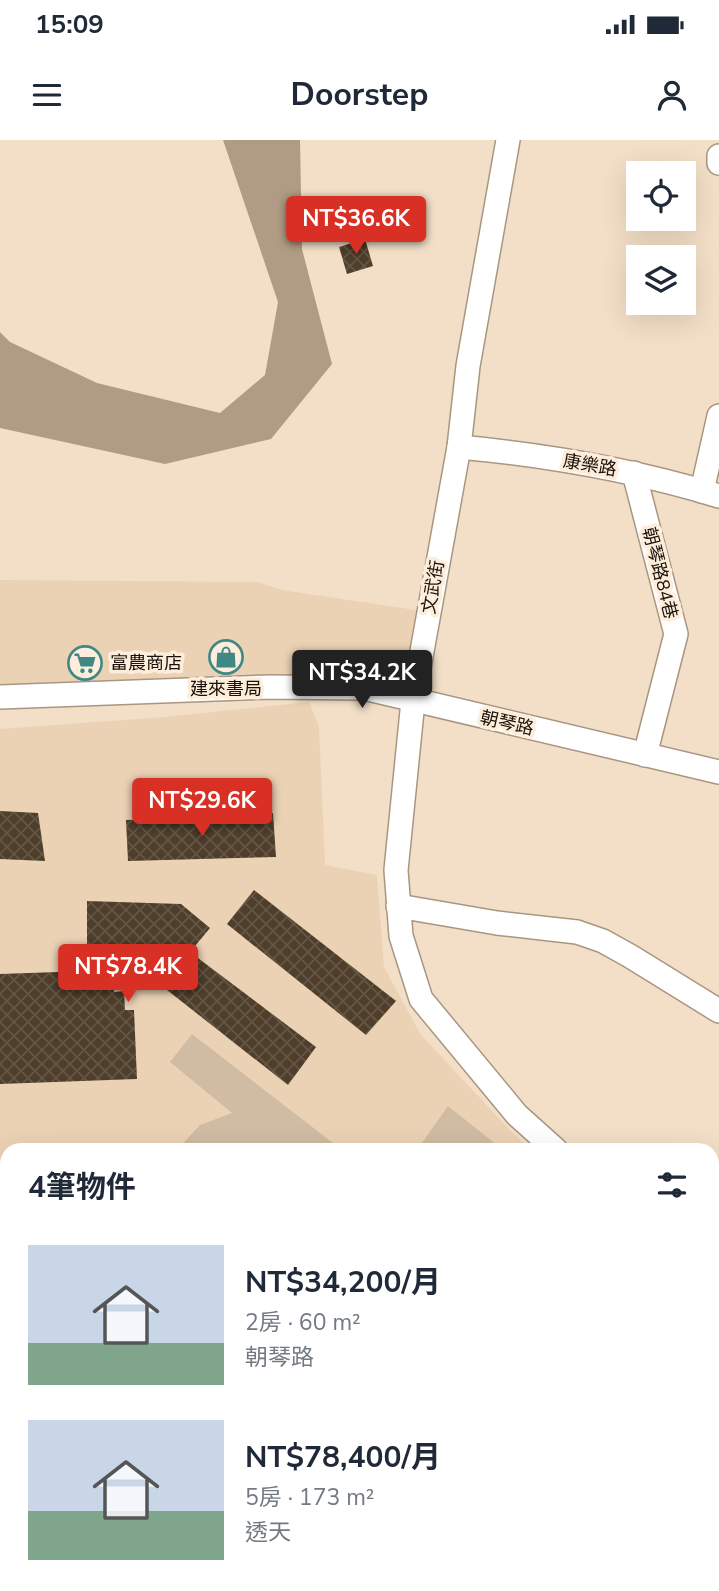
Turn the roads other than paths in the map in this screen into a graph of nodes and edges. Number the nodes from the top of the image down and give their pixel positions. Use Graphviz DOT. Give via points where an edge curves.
graph roads {
  1 [pos="508,140"];
  2 [pos="719,156"];
  3 [pos="719,163"];
  4 [pos="719,416"];
  5 [pos="459,447"];
  6 [pos="634,472"];
  7 [pos="711,493"];
  8 [pos="0,697"];
  9 [pos="413,701"];
  10 [pos="645,754"];
  11 [pos="719,772"];
  12 [pos="398,906"];
  13 [pos="719,1011"];
  14 [pos="548,1143"];
  1 -- 5 [label="street, 文武街" via="468,366"];
  2 -- 3 [label="street"];
  4 -- 7 [label="street"];
  5 -- 6 [label="street, 康樂路"];
  5 -- 9 [label="street, 文武街"];
  6 -- 7 [label="street, 康樂路"];
  6 -- 10 [label="street, 朝琴路84巷" via="676,634"];
  8 -- 9 [label="street, 朝琴路" via="270,687 364,688"];
  9 -- 10 [label="street, 朝琴路"];
  9 -- 12 [label="street, 文武街" via="396,870"];
  10 -- 11 [label="street, 朝琴路"];
  12 -- 13 [label="street" via="577,932 630,956"];
  12 -- 14 [label="street, 文武街" via="401,936 421,999 517,1115"];
}
